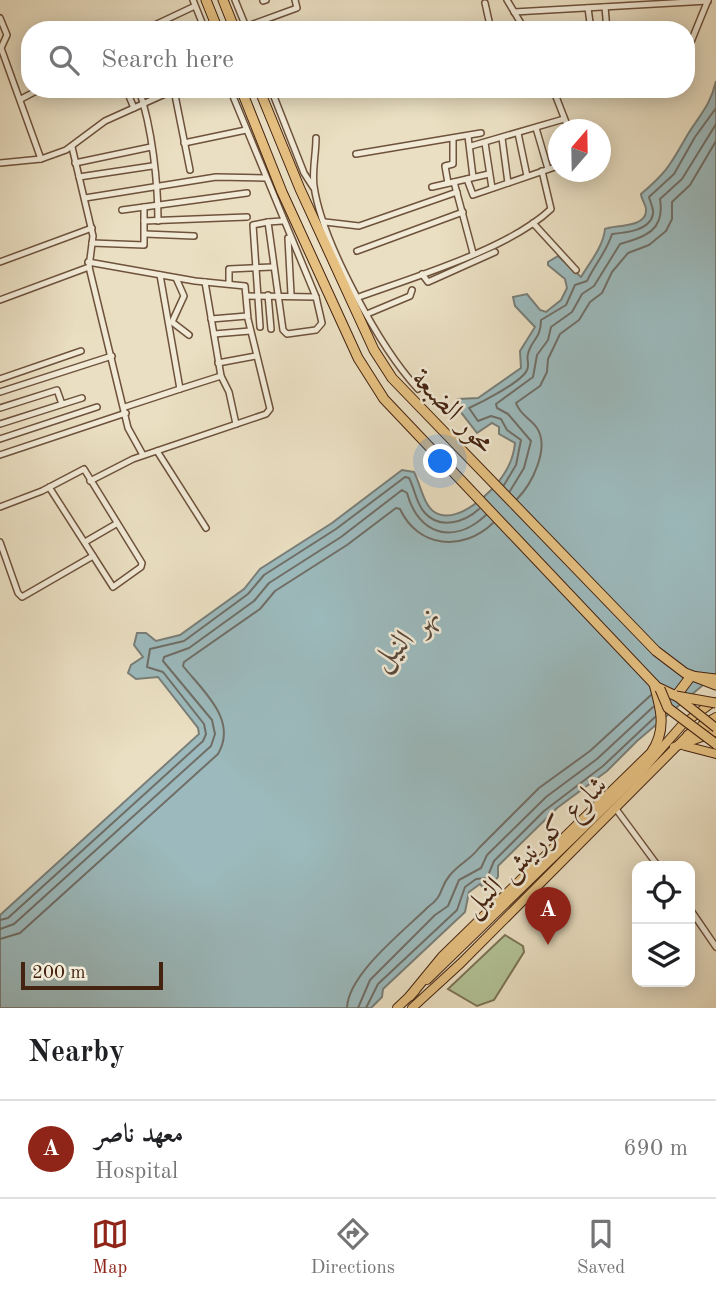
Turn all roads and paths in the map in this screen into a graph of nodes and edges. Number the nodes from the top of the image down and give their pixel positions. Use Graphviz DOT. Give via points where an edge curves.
graph roads {
  1 [pos="206,0"];
  2 [pos="223,0"];
  3 [pos="235,0"];
  4 [pos="507,0"];
  5 [pos="546,0"];
  6 [pos="708,0"];
  7 [pos="194,3"];
  8 [pos="296,3"];
  9 [pos="485,3"];
  10 [pos="605,7"];
  11 [pos="588,8"];
  12 [pos="547,9"];
  13 [pos="514,12"];
  14 [pos="0,19"];
  15 [pos="161,21"];
  16 [pos="201,21"];
  17 [pos="214,21"];
  18 [pos="231,21"];
  19 [pos="243,21"];
  20 [pos="260,21"];
  21 [pos="489,21"];
  22 [pos="519,21"];
  23 [pos="590,21"];
  24 [pos="606,21"];
  25 [pos="695,30"];
  26 [pos="130,98"];
  27 [pos="142,98"];
  28 [pos="156,98"];
  29 [pos="175,98"];
  30 [pos="234,98"];
  31 [pos="245,98"];
  32 [pos="264,98"];
  33 [pos="274,98"];
  34 [pos="556,98"];
  35 [pos="21,99"];
  36 [pos="144,104"];
  37 [pos="134,108"];
  38 [pos="564,119"];
  39 [pos="548,124"];
  40 [pos="536,128"];
  41 [pos="246,130"];
  42 [pos="481,133"];
  43 [pos="518,133"];
  44 [pos="468,136"];
  45 [pos="316,138"];
  46 [pos="453,138"];
  47 [pos="502,138"];
  48 [pos="184,142"];
  49 [pos="485,143"];
  50 [pos="471,146"];
  51 [pos="72,147"];
  52 [pos="150,147"];
  53 [pos="356,153"];
  54 [pos="41,159"];
  55 [pos="0,163"];
  56 [pos="75,163"];
  57 [pos="152,166"];
  58 [pos="548,169"];
  59 [pos="190,170"];
  60 [pos="545,170"];
  61 [pos="489,174"];
  62 [pos="527,176"];
  63 [pos="79,177"];
  64 [pos="265,178"];
  65 [pos="470,178"];
  66 [pos="451,182"];
  67 [pos="508,183"];
  68 [pos="156,187"];
  69 [pos="432,187"];
  70 [pos="492,188"];
  71 [pos="315,189"];
  72 [pos="457,192"];
  73 [pos="247,194"];
  74 [pos="85,198"];
  75 [pos="159,205"];
  76 [pos="144,207"];
  77 [pos="122,210"];
  78 [pos="463,212"];
  79 [pos="247,217"];
  80 [pos="158,220"];
  81 [pos="144,221"];
  82 [pos="282,221"];
  83 [pos="268,222"];
  84 [pos="325,222"];
  85 [pos="533,223"];
  86 [pos="92,228"];
  87 [pos="145,234"];
  88 [pos="288,234"];
  89 [pos="194,236"];
  90 [pos="92,243"];
  91 [pos="357,251"];
  92 [pos="495,252"];
  93 [pos="473,253"];
  94 [pos="0,262"];
  95 [pos="88,264"];
  96 [pos="273,267"];
  97 [pos="257,268"];
  98 [pos="576,270"];
  99 [pos="422,274"];
  100 [pos="160,275"];
  101 [pos="176,278"];
  102 [pos="205,282"];
  103 [pos="229,283"];
  104 [pos="412,290"];
  105 [pos="258,295"];
  106 [pos="268,295"];
  107 [pos="277,295"];
  108 [pos="291,295"];
  109 [pos="247,296"];
  110 [pos="316,297"];
  111 [pos="359,298"];
  112 [pos="0,300"];
  113 [pos="367,314"];
  114 [pos="247,316"];
  115 [pos="211,319"];
  116 [pos="260,327"];
  117 [pos="271,329"];
  118 [pos="250,331"];
  119 [pos="214,334"];
  120 [pos="190,335"];
  121 [pos="80,351"];
  122 [pos="112,356"];
  123 [pos="256,356"];
  124 [pos="218,363"];
  125 [pos="221,376"];
  126 [pos="0,379"];
  127 [pos="180,389"];
  128 [pos="418,389"];
  129 [pos="0,392"];
  130 [pos="82,398"];
  131 [pos="62,404"];
  132 [pos="97,407"];
  133 [pos="0,408"];
  134 [pos="126,410"];
  135 [pos="0,424"];
  136 [pos="236,424"];
  137 [pos="0,439"];
  138 [pos="157,451"];
  139 [pos="0,455"];
  140 [pos="143,455"];
  141 [pos="90,481"];
  142 [pos="49,487"];
  143 [pos="0,506"];
  144 [pos="116,524"];
  145 [pos="206,527"];
  146 [pos="0,542"];
  147 [pos="85,542"];
  148 [pos="93,556"];
  149 [pos="691,676"];
  150 [pos="716,679"];
  151 [pos="716,685"];
  152 [pos="657,687"];
  153 [pos="716,693"];
  154 [pos="676,696"];
  155 [pos="716,702"];
  156 [pos="699,710"];
  157 [pos="716,717"];
  158 [pos="716,722"];
  159 [pos="716,730"];
  160 [pos="688,735"];
  161 [pos="716,744"];
  162 [pos="678,746"];
  163 [pos="716,754"];
  164 [pos="616,809"];
  165 [pos="654,861"];
  166 [pos="695,916"];
  167 [pos="716,947"];
  168 [pos="454,955"];
  169 [pos="461,963"];
  170 [pos="437,972"];
  171 [pos="444,980"];
  172 [pos="410,996"];
  173 [pos="397,1008"];
  174 [pos="412,1008"];
  1 -- 17 [label="highway"];
  2 -- 18 [label="highway"];
  3 -- 19 [label="street"];
  4 -- 13 [label="street"];
  5 -- 12 [label="street"];
  6 -- 10 [label="street"];
  6 -- 25 [label="street"];
  7 -- 15 [label="street"];
  7 -- 16 [label="street"];
  8 -- 20 [label="street"];
  9 -- 21 [label="street"];
  10 -- 11 [label="street"];
  10 -- 24 [label="street"];
  11 -- 12 [label="street"];
  11 -- 23 [label="street"];
  12 -- 13 [label="street"];
  13 -- 22 [label="street"];
  14 -- 35 [label="street" via="7,35 0,46"];
  26 -- 37 [label="street"];
  27 -- 36 [label="street"];
  28 -- 36 [label="street"];
  29 -- 48 [label="street"];
  30 -- 41 [label="street"];
  31 -- 152 [label="highway, محور الضبعة" via="282,192 375,387"];
  32 -- 149 [label="highway, محور الضبعة" via="328,251 392,379 656,651"];
  33 -- 71 [label="street" via="303,173"];
  34 -- 38 [label="street"];
  35 -- 54 [label="street"];
  36 -- 37 [label="street"];
  36 -- 52 [label="street"];
  37 -- 51 [label="street" via="105,121"];
  39 -- 40 [label="street"];
  40 -- 43 [label="street"];
  40 -- 60 [label="street"];
  41 -- 48 [label="street"];
  41 -- 64 [label="street"];
  42 -- 44 [label="street"];
  43 -- 47 [label="street"];
  43 -- 62 [label="street"];
  44 -- 46 [label="street"];
  44 -- 50 [label="street"];
  45 -- 71 [label="street"];
  46 -- 53 [label="street"];
  46 -- 66 [label="street" via="453,164 445,165"];
  47 -- 49 [label="street"];
  47 -- 67 [label="street"];
  48 -- 59 [label="street"];
  49 -- 50 [label="street"];
  49 -- 61 [label="street"];
  50 -- 65 [label="street"];
  51 -- 54 [label="street"];
  51 -- 56 [label="street"];
  52 -- 56 [label="street"];
  52 -- 57 [label="street"];
  54 -- 55 [label="street"];
  56 -- 63 [label="street"];
  57 -- 63 [label="street"];
  57 -- 68 [label="street"];
  58 -- 60 [label="street"];
  60 -- 62 [label="street"];
  60 -- 85 [label="street" via="551,209"];
  61 -- 65 [label="street"];
  61 -- 70 [label="street"];
  62 -- 67 [label="street"];
  63 -- 74 [label="street"];
  64 -- 68 [label="street" via="216,177"];
  64 -- 82 [label="street"];
  65 -- 66 [label="street"];
  65 -- 70 [label="street" via="473,195"];
  66 -- 69 [label="street"];
  66 -- 72 [label="street"];
  67 -- 70 [label="street"];
  68 -- 74 [label="street"];
  68 -- 75 [label="street"];
  71 -- 84 [label="street"];
  72 -- 78 [label="street"];
  72 -- 84 [label="street" via="359,226"];
  73 -- 75 [label="street"];
  74 -- 86 [label="street"];
  75 -- 76 [label="street"];
  75 -- 80 [label="street"];
  76 -- 77 [label="street"];
  76 -- 81 [label="street"];
  78 -- 91 [label="street"];
  78 -- 93 [label="street"];
  79 -- 80 [label="street"];
  80 -- 81 [label="street"];
  81 -- 87 [label="street"];
  82 -- 83 [label="street"];
  82 -- 88 [label="street"];
  83 -- 96 [label="street"];
  83 -- 97 [label="street" via="253,225"];
  84 -- 111 [label="street"];
  85 -- 93 [label="street"];
  85 -- 98 [label="street"];
  86 -- 90 [label="street"];
  86 -- 94 [label="street"];
  87 -- 89 [label="street"];
  87 -- 90 [label="street" via="142,246"];
  88 -- 108 [label="street"];
  88 -- 110 [label="street"];
  90 -- 95 [label="street"];
  92 -- 99 [label="street" via="428,282"];
  93 -- 99 [label="street"];
  95 -- 100 [label="street"];
  95 -- 112 [label="street"];
  95 -- 122 [label="street"];
  96 -- 97 [label="street"];
  96 -- 107 [label="street"];
  97 -- 103 [label="street" via="229,270"];
  97 -- 105 [label="street"];
  99 -- 111 [label="street"];
  100 -- 101 [label="street"];
  100 -- 127 [label="street"];
  101 -- 102 [label="street"];
  101 -- 120 [label="street" via="184,296 172,322"];
  102 -- 103 [label="street"];
  102 -- 115 [label="street"];
  103 -- 109 [label="street" via="245,286"];
  104 -- 113 [label="street" via="410,296"];
  105 -- 106 [label="street"];
  105 -- 109 [label="street"];
  105 -- 116 [label="street"];
  106 -- 107 [label="street"];
  106 -- 117 [label="street"];
  107 -- 108 [label="street"];
  107 -- 110 [label="street" via="287,334 320,328"];
  108 -- 110 [label="street"];
  109 -- 114 [label="street"];
  111 -- 113 [label="street"];
  113 -- 128 [label="street" via="396,365"];
  114 -- 115 [label="street"];
  114 -- 118 [label="street"];
  115 -- 119 [label="street"];
  118 -- 119 [label="street"];
  118 -- 123 [label="street"];
  119 -- 124 [label="street"];
  121 -- 126 [label="street"];
  122 -- 129 [label="street"];
  122 -- 134 [label="street"];
  123 -- 124 [label="street"];
  123 -- 136 [label="street" via="270,410"];
  124 -- 125 [label="street"];
  125 -- 127 [label="street"];
  125 -- 136 [label="street"];
  127 -- 134 [label="street"];
  130 -- 131 [label="street"];
  131 -- 133 [label="street" via="57,390"];
  131 -- 135 [label="street"];
  132 -- 137 [label="street"];
  134 -- 139 [label="street"];
  134 -- 140 [label="street" via="130,434"];
  136 -- 138 [label="street"];
  138 -- 140 [label="street"];
  138 -- 145 [label="street"];
  140 -- 141 [label="street"];
  141 -- 142 [label="street" via="83,469"];
  141 -- 144 [label="street"];
  142 -- 143 [label="street"];
  142 -- 147 [label="street"];
  144 -- 147 [label="street"];
  144 -- 148 [label="street" via="141,567 114,588"];
  146 -- 148 [label="street" via="22,597"];
  147 -- 148 [label="street"];
  149 -- 150 [label="highway"];
  149 -- 151 [label="highway, محور الضبعة"];
  149 -- 154 [label="highway"];
  152 -- 154 [label="highway, bridge"];
  152 -- 161 [label="highway, bridge" via="668,708"];
  152 -- 172 [label="highway" via="662,724 651,753 473,926"];
  153 -- 156 [label="main road, شارع كورنيش النيل"];
  154 -- 155 [label="highway, bridge"];
  154 -- 159 [label="main road, bridge"];
  155 -- 156 [label="main road, شارع كورنيش النيل"];
  156 -- 168 [label="main road, شارع كورنيش النيل" via="645,769"];
  157 -- 160 [label="main road, شارع كورنيش النيل"];
  158 -- 160 [label="highway"];
  159 -- 162 [label="main road, شارع كورنيش النيل"];
  160 -- 162 [label="main road, شارع كورنيش النيل"];
  162 -- 163 [label="main road"];
  162 -- 164 [label="main road, شارع كورنيش النيل"];
  164 -- 165 [label="street"];
  164 -- 169 [label="main road, شارع كورنيش النيل"];
  166 -- 167 [label="street"];
  168 -- 169 [label="main road"];
  168 -- 170 [label="main road, شارع كورنيش النيل"];
  169 -- 171 [label="main road, شارع كورنيش النيل"];
  170 -- 171 [label="main road"];
  170 -- 172 [label="main road, شارع كورنيش النيل"];
  171 -- 174 [label="main road, شارع كورنيش النيل"];
  172 -- 173 [label="main road, شارع كورنيش النيل"];
}
